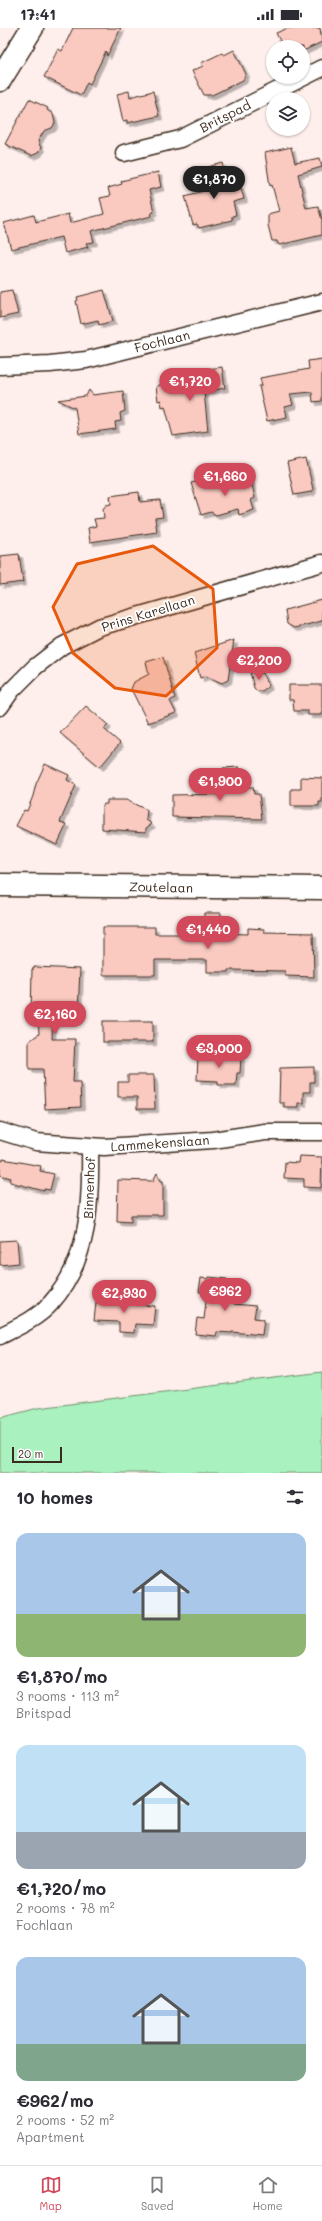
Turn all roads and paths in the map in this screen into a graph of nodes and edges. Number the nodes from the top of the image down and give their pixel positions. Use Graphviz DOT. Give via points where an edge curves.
graph roads {
  1 [pos="32,28"];
  2 [pos="322,68"];
  3 [pos="0,80"];
  4 [pos="124,154"];
  5 [pos="322,302"];
  6 [pos="0,366"];
  7 [pos="322,563"];
  8 [pos="0,707"];
  9 [pos="0,885"];
  10 [pos="322,888"];
  11 [pos="0,1131"];
  12 [pos="322,1132"];
  13 [pos="90,1147"];
  14 [pos="0,1336"];
  1 -- 3 [label="street"];
  2 -- 4 [label="street, Britspad" via="180,139"];
  5 -- 6 [label="street, Fochlaan" via="86,360"];
  7 -- 8 [label="street, Prins Karellaan" via="99,627 62,646 36,667 12,690"];
  9 -- 10 [label="street, Zoutelaan"];
  11 -- 13 [label="street, Lammekenslaan" via="36,1142"];
  12 -- 13 [label="street, Lammekenslaan" via="266,1132 213,1140"];
  13 -- 14 [label="street, Binnenhof" via="90,1207 87,1227 76,1261 51,1303 31,1320"];
}
